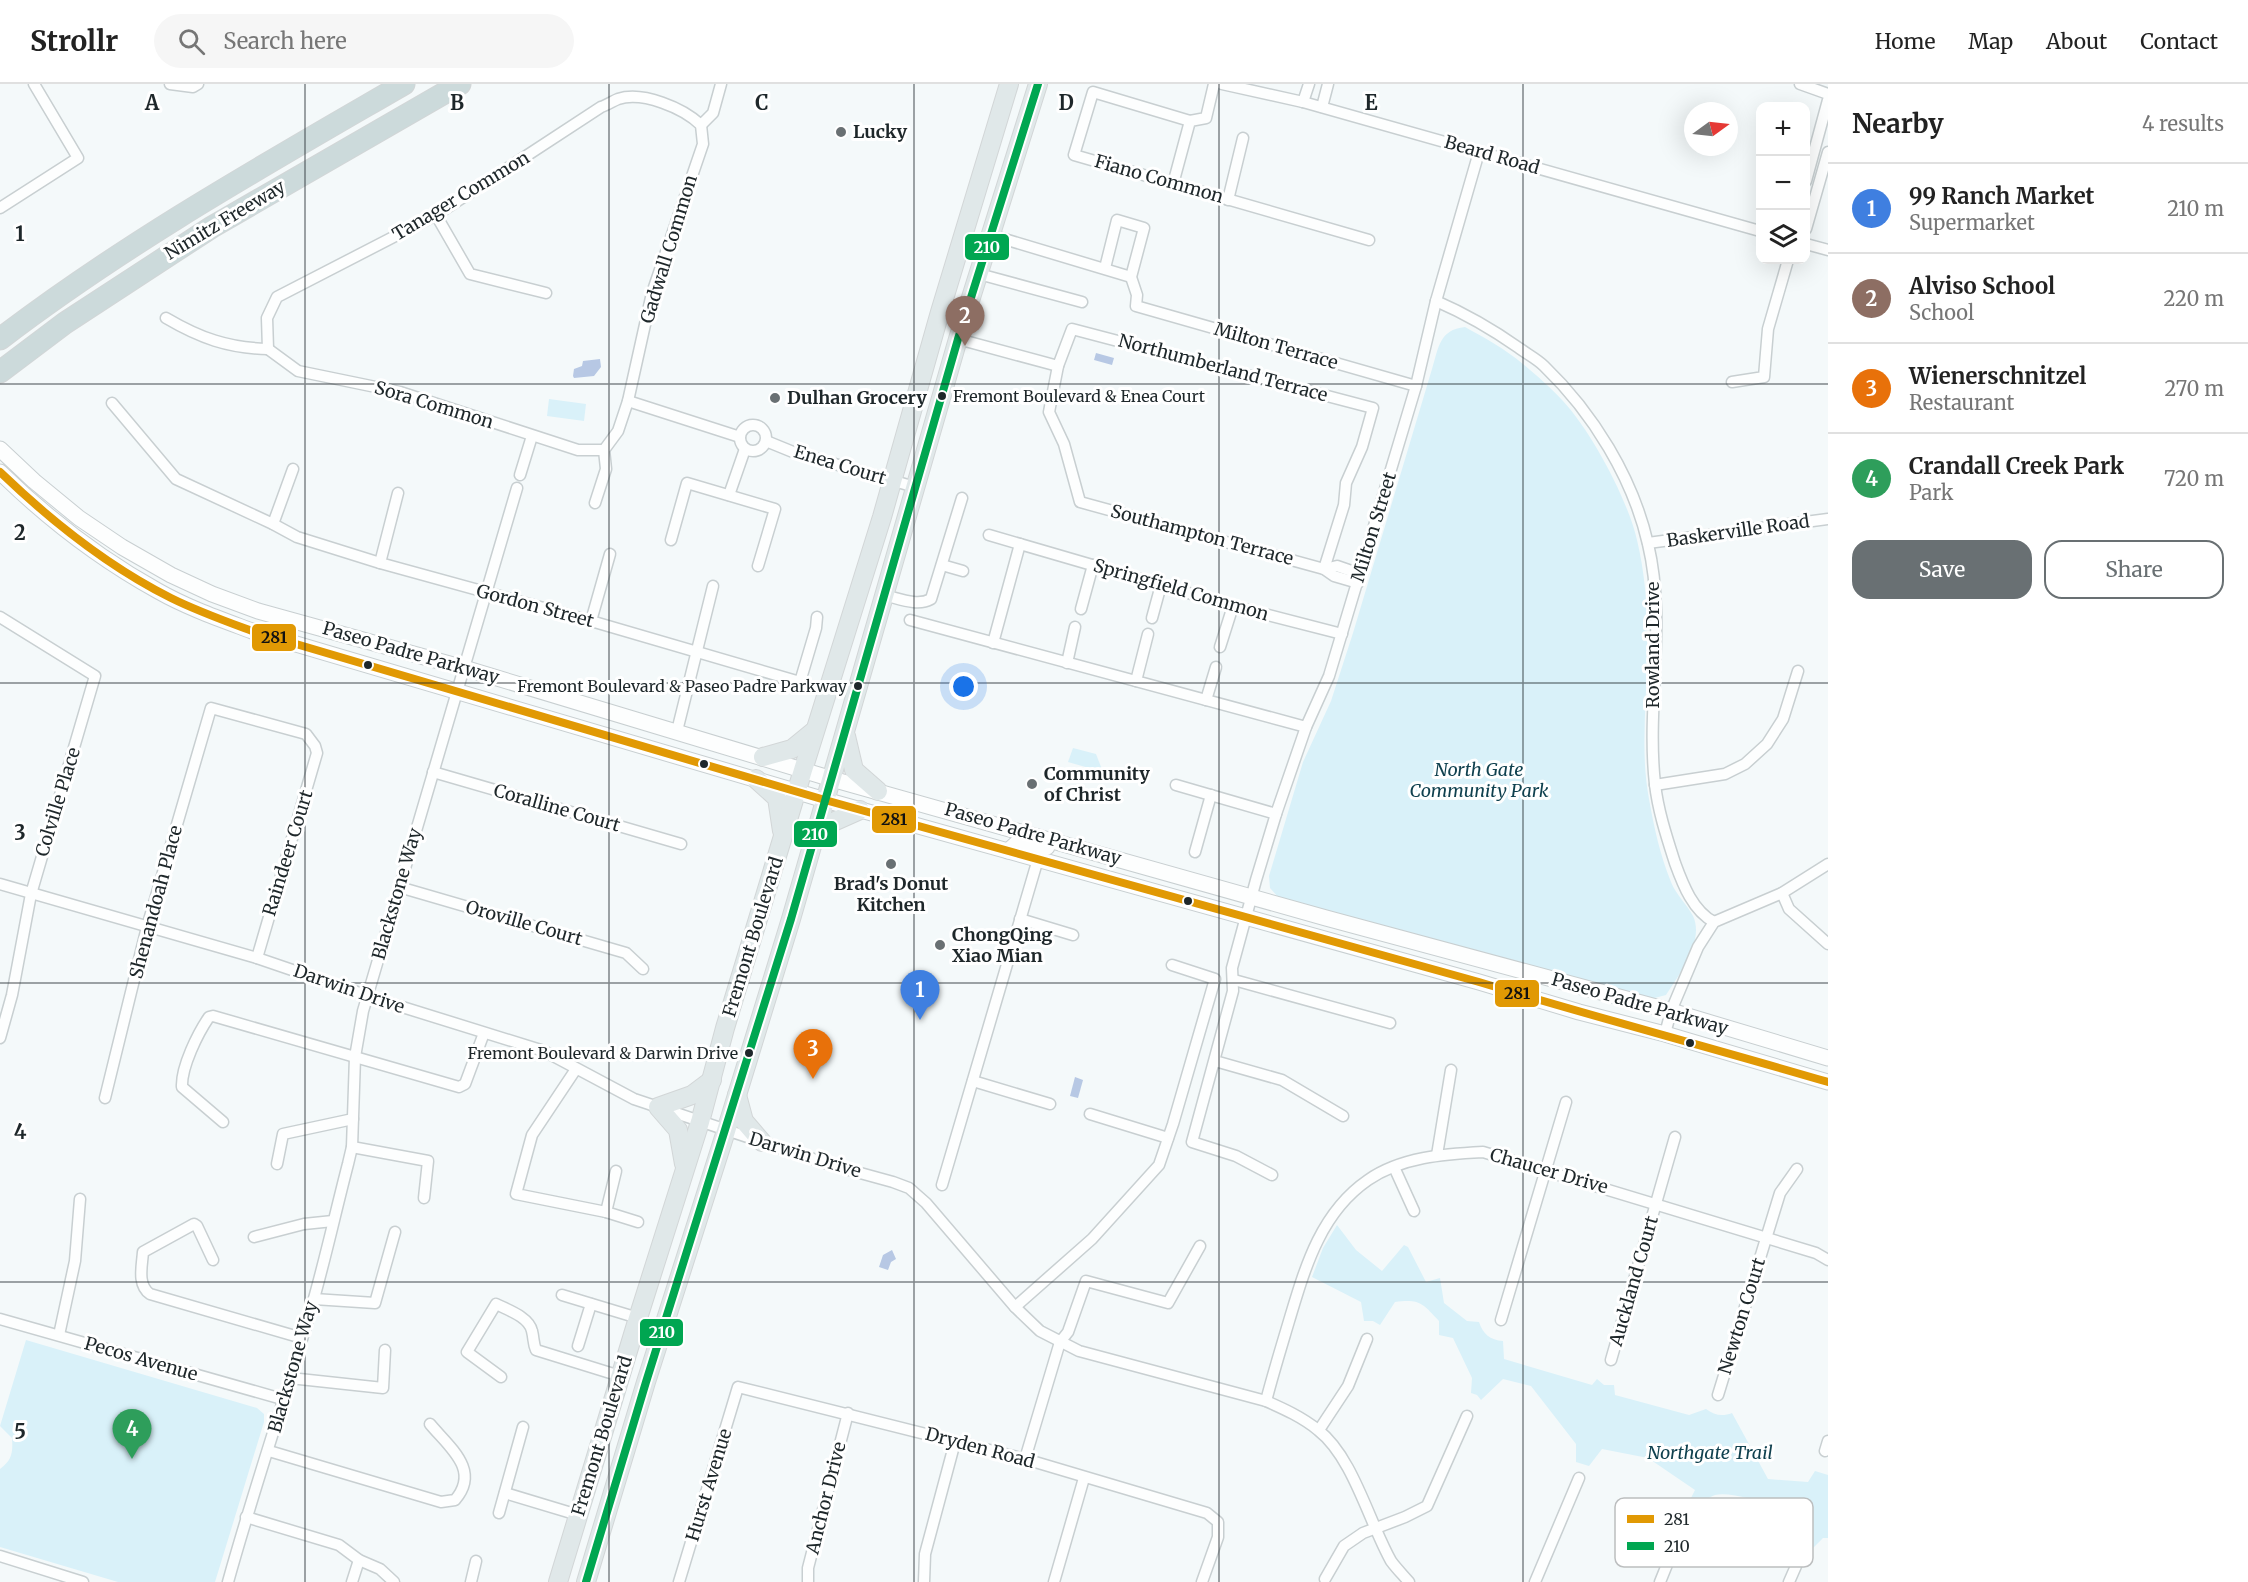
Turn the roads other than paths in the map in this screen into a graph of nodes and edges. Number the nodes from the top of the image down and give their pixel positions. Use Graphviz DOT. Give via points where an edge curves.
graph roads {
  1 [pos="34,84"];
  2 [pos="170,84"];
  3 [pos="198,84"];
  4 [pos="381,84"];
  5 [pos="404,84"];
  6 [pos="460,84"];
  7 [pos="721,84"];
  8 [pos="1009,84"];
  9 [pos="1038,84"];
  10 [pos="1214,84"];
  11 [pos="1222,84"];
  12 [pos="1309,84"];
  13 [pos="1328,84"];
  14 [pos="1800,84"];
  15 [pos="1828,94"];
  16 [pos="1828,100"];
  17 [pos="1303,102"];
  18 [pos="1322,108"];
  19 [pos="1190,121"];
  20 [pos="701,124"];
  21 [pos="1242,138"];
  22 [pos="1479,152"];
  23 [pos="1828,152"];
  24 [pos="1810,166"];
  25 [pos="1173,184"];
  26 [pos="1228,200"];
  27 [pos="972,206"];
  28 [pos="0,208"];
  29 [pos="436,215"];
  30 [pos="1810,215"];
  31 [pos="1756,230"];
  32 [pos="991,235"];
  33 [pos="1369,240"];
  34 [pos="1810,245"];
  35 [pos="1828,250"];
  36 [pos="1787,264"];
  37 [pos="1105,268"];
  38 [pos="979,274"];
  39 [pos="1131,277"];
  40 [pos="546,293"];
  41 [pos="1436,301"];
  42 [pos="1082,302"];
  43 [pos="166,318"];
  44 [pos="0,325"];
  45 [pos="0,339"];
  46 [pos="958,339"];
  47 [pos="268,349"];
  48 [pos="1058,366"];
  49 [pos="0,372"];
  50 [pos="1732,382"];
  51 [pos="1416,386"];
  52 [pos="628,401"];
  53 [pos="112,403"];
  54 [pos="532,436"];
  55 [pos="740,437"];
  56 [pos="766,441"];
  57 [pos="0,449"];
  58 [pos="746,449"];
  59 [pos="604,450"];
  60 [pos="293,469"];
  61 [pos="0,472"];
  62 [pos="520,476"];
  63 [pos="893,481"];
  64 [pos="915,487"];
  65 [pos="517,488"];
  66 [pos="398,493"];
  67 [pos="729,495"];
  68 [pos="962,498"];
  69 [pos="595,503"];
  70 [pos="1828,519"];
  71 [pos="273,524"];
  72 [pos="989,535"];
  73 [pos="671,540"];
  74 [pos="1648,543"];
  75 [pos="1020,544"];
  76 [pos="610,554"];
  77 [pos="380,563"];
  78 [pos="942,565"];
  79 [pos="1093,565"];
  80 [pos="758,566"];
  81 [pos="1324,569"];
  82 [pos="963,571"];
  83 [pos="1359,578"];
  84 [pos="1161,585"];
  85 [pos="713,586"];
  86 [pos="485,592"];
  87 [pos="883,595"];
  88 [pos="1233,606"];
  89 [pos="1081,609"];
  90 [pos="0,617"];
  91 [pos="818,617"];
  92 [pos="1152,618"];
  93 [pos="910,620"];
  94 [pos="591,621"];
  95 [pos="1075,627"];
  96 [pos="1148,634"];
  97 [pos="1342,634"];
  98 [pos="993,643"];
  99 [pos="1220,647"];
  100 [pos="696,652"];
  101 [pos="1067,663"];
  102 [pos="1216,667"];
  103 [pos="464,668"];
  104 [pos="1798,671"];
  105 [pos="1136,681"];
  106 [pos="456,692"];
  107 [pos="1206,700"];
  108 [pos="211,708"];
  109 [pos="1306,727"];
  110 [pos="816,729"];
  111 [pos="845,730"];
  112 [pos="677,731"];
  113 [pos="763,757"];
  114 [pos="803,770"];
  115 [pos="433,771"];
  116 [pos="831,778"];
  117 [pos="756,780"];
  118 [pos="1176,785"];
  119 [pos="1655,785"];
  120 [pos="797,791"];
  121 [pos="878,791"];
  122 [pos="1211,795"];
  123 [pos="825,800"];
  124 [pos="861,810"];
  125 [pos="1276,814"];
  126 [pos="814,837"];
  127 [pos="783,838"];
  128 [pos="681,844"];
  129 [pos="1091,850"];
  130 [pos="1008,851"];
  131 [pos="1195,852"];
  132 [pos="1038,859"];
  133 [pos="1828,864"];
  134 [pos="0,884"];
  135 [pos="399,887"];
  136 [pos="1782,893"];
  137 [pos="31,894"];
  138 [pos="1251,896"];
  139 [pos="1245,918"];
  140 [pos="1020,919"];
  141 [pos="1714,922"];
  142 [pos="147,927"];
  143 [pos="1072,935"];
  144 [pos="1828,944"];
  145 [pos="257,958"];
  146 [pos="1172,965"];
  147 [pos="644,969"];
  148 [pos="1234,980"];
  149 [pos="368,995"];
  150 [pos="1671,1011"];
  151 [pos="1389,1023"];
  152 [pos="484,1034"];
  153 [pos="1665,1034"];
  154 [pos="0,1038"];
  155 [pos="354,1057"];
  156 [pos="1828,1058"];
  157 [pos="1215,1061"];
  158 [pos="576,1070"];
  159 [pos="1450,1070"];
  160 [pos="712,1080"];
  161 [pos="973,1081"];
  162 [pos="1828,1082"];
  163 [pos="737,1094"];
  164 [pos="105,1098"];
  165 [pos="1566,1102"];
  166 [pos="1050,1104"];
  167 [pos="658,1107"];
  168 [pos="1090,1114"];
  169 [pos="1343,1116"];
  170 [pos="353,1119"];
  171 [pos="223,1122"];
  172 [pos="700,1122"];
  173 [pos="726,1131"];
  174 [pos="1675,1137"];
  175 [pos="1168,1138"];
  176 [pos="762,1142"];
  177 [pos="352,1147"];
  178 [pos="1437,1155"];
  179 [pos="277,1164"];
  180 [pos="1394,1167"];
  181 [pos="1545,1169"];
  182 [pos="685,1170"];
  183 [pos="1797,1170"];
  184 [pos="616,1171"];
  185 [pos="1272,1175"];
  186 [pos="942,1185"];
  187 [pos="424,1198"];
  188 [pos="80,1199"];
  189 [pos="1656,1203"];
  190 [pos="1414,1210"];
  191 [pos="606,1212"];
  192 [pos="333,1221"];
  193 [pos="638,1222"];
  194 [pos="395,1232"];
  195 [pos="254,1237"];
  196 [pos="1767,1238"];
  197 [pos="1200,1246"];
  198 [pos="213,1260"];
  199 [pos="1828,1260"];
  200 [pos="562,1295"];
  201 [pos="314,1299"];
  202 [pos="591,1304"];
  203 [pos="1015,1307"];
  204 [pos="638,1318"];
  205 [pos="0,1319"];
  206 [pos="1502,1320"];
  207 [pos="59,1335"];
  208 [pos="302,1338"];
  209 [pos="1367,1339"];
  210 [pos="1060,1342"];
  211 [pos="578,1346"];
  212 [pos="385,1350"];
  213 [pos="1611,1360"];
  214 [pos="620,1376"];
  215 [pos="501,1377"];
  216 [pos="290,1378"];
  217 [pos="738,1387"];
  218 [pos="1718,1395"];
  219 [pos="282,1399"];
  220 [pos="1266,1401"];
  221 [pos="848,1413"];
  222 [pos="1467,1416"];
  223 [pos="430,1424"];
  224 [pos="523,1427"];
  225 [pos="1319,1430"];
  226 [pos="955,1442"];
  227 [pos="269,1451"];
  228 [pos="1025,1459"];
  229 [pos="1084,1478"];
  230 [pos="1579,1478"];
  231 [pos="505,1493"];
  232 [pos="499,1513"];
  233 [pos="578,1515"];
  234 [pos="246,1517"];
  235 [pos="1375,1527"];
  236 [pos="0,1556"];
  237 [pos="359,1560"];
  238 [pos="476,1562"];
  239 [pos="1666,1567"];
  240 [pos="1796,1567"];
  241 [pos="1325,1579"];
  242 [pos="83,1582"];
  243 [pos="228,1582"];
  244 [pos="352,1582"];
  245 [pos="394,1582"];
  246 [pos="471,1582"];
  247 [pos="558,1582"];
  248 [pos="586,1582"];
  249 [pos="679,1582"];
  250 [pos="808,1582"];
  251 [pos="924,1582"];
  252 [pos="1054,1582"];
  253 [pos="1202,1582"];
  254 [pos="1409,1582"];
  255 [pos="1535,1582"];
  256 [pos="1660,1582"];
  257 [pos="1789,1582"];
  1 -- 28 [label="street" via="78,158"];
  2 -- 3 [label="street"];
  4 -- 44 [label="highway, Nimitz Freeway" via="117,242"];
  5 -- 45 [label="highway" via="109,260"];
  6 -- 49 [label="highway, Nimitz Freeway" via="212,227 65,323"];
  7 -- 20 [label="street" via="713,112"];
  8 -- 27 [label="main road, Fremont Boulevard"];
  9 -- 32 [label="main road, Fremont Boulevard"];
  10 -- 19 [label="street" via="1206,118"];
  11 -- 17 [label="street, Beard Road"];
  12 -- 17 [label="street"];
  13 -- 18 [label="street"];
  14 -- 15 [label="street"];
  16 -- 24 [label="street"];
  17 -- 18 [label="street, Beard Road"];
  18 -- 22 [label="street, Beard Road"];
  19 -- 25 [label="street"];
  19 -- 25 [label="street, Fiano Common" via="1093,92 1074,155"];
  20 -- 29 [label="street, Tanager Common" via="680,109 640,97 619,98"];
  20 -- 52 [label="street, Gadwall Common" via="703,144 652,292"];
  21 -- 26 [label="street"];
  22 -- 31 [label="street, Beard Road"];
  22 -- 41 [label="street, Milton Street"];
  23 -- 30 [label="street"];
  25 -- 26 [label="street, Fiano Common"];
  26 -- 33 [label="street, Fiano Common"];
  27 -- 46 [label="main road" via="976,231 948,323"];
  27 -- 63 [label="main road, Fremont Boulevard"];
  29 -- 40 [label="street" via="470,274"];
  29 -- 47 [label="street, Tanager Common" via="277,297 267,318"];
  32 -- 37 [label="street"];
  32 -- 38 [label="main road, Fremont Boulevard"];
  34 -- 35 [label="street"];
  36 -- 50 [label="street" via="1768,329 1764,377"];
  37 -- 39 [label="street"];
  37 -- 39 [label="street" via="1117,220 1144,228"];
  38 -- 42 [label="street"];
  38 -- 46 [label="main road, Fremont Boulevard"];
  39 -- 51 [label="street, Milton Terrace" via="1136,306"];
  41 -- 51 [label="street, Milton Street"];
  41 -- 74 [label="street, Rowland Drive" via="1490,327 1543,364 1570,393 1610,451"];
  43 -- 47 [label="street" via="194,334 243,348"];
  46 -- 48 [label="street"];
  46 -- 64 [label="main road, Fremont Boulevard"];
  47 -- 54 [label="street, Sora Common" via="298,371 400,392"];
  48 -- 81 [label="street, Southampton Terrace" via="1049,412 1064,444 1080,502"];
  48 -- 81 [label="street, Northumberland Terrace" via="1072,329 1373,408 1346,483 1344,505"];
  51 -- 83 [label="street, Milton Street"];
  52 -- 55 [label="street"];
  52 -- 59 [label="street, Gadwall Common" via="618,431"];
  53 -- 71 [label="street, Gordon Street" via="176,479"];
  54 -- 59 [label="street, Sora Common" via="578,450"];
  54 -- 62 [label="street"];
  55 -- 56 [label="street, Enea Court" via="744,429 754,425 764,430"];
  55 -- 58 [label="street"];
  56 -- 58 [label="street" via="760,449"];
  56 -- 63 [label="street, Enea Court"];
  57 -- 103 [label="main road, Paseo Padre Parkway" via="79,518 122,547 212,594 258,611"];
  58 -- 67 [label="street"];
  59 -- 69 [label="street" via="606,469"];
  60 -- 71 [label="street"];
  61 -- 106 [label="main road, Paseo Padre Parkway" via="111,564 204,613"];
  63 -- 64 [label="street, Enea Court"];
  63 -- 110 [label="main road, Fremont Boulevard"];
  64 -- 87 [label="main road, Fremont Boulevard"];
  65 -- 86 [label="street, Blackstone Way"];
  66 -- 77 [label="street"];
  67 -- 73 [label="street" via="687,483"];
  67 -- 80 [label="street" via="775,509"];
  68 -- 78 [label="street"];
  70 -- 74 [label="street, Baskerville Road"];
  71 -- 77 [label="street, Gordon Street" via="297,537"];
  72 -- 75 [label="street, Springfield Common"];
  74 -- 119 [label="street, Rowland Drive" via="1655,595"];
  75 -- 79 [label="street, Springfield Common"];
  75 -- 98 [label="street"];
  76 -- 94 [label="street"];
  77 -- 86 [label="street, Gordon Street"];
  78 -- 82 [label="street"];
  78 -- 87 [label="street" via="935,593 927,602"];
  79 -- 84 [label="street, Springfield Common"];
  79 -- 89 [label="street"];
  81 -- 83 [label="street, Southampton Terrace" via="1337,566"];
  83 -- 97 [label="street, Milton Street"];
  84 -- 88 [label="street, Springfield Common"];
  84 -- 92 [label="street"];
  85 -- 100 [label="street"];
  86 -- 94 [label="street, Gordon Street"];
  86 -- 103 [label="street, Blackstone Way"];
  87 -- 111 [label="main road, Fremont Boulevard"];
  88 -- 97 [label="street, Springfield Common"];
  88 -- 99 [label="street"];
  90 -- 137 [label="street, Colville Place" via="95,676"];
  91 -- 100 [label="street, Gordon Street" via="800,682"];
  93 -- 98 [label="street"];
  94 -- 100 [label="street, Gordon Street"];
  95 -- 101 [label="street"];
  96 -- 105 [label="street"];
  97 -- 109 [label="street, Milton Street" via="1329,676"];
  98 -- 101 [label="street"];
  100 -- 112 [label="street"];
  101 -- 105 [label="street"];
  102 -- 107 [label="street"];
  103 -- 106 [label="street, Blackstone Way"];
  103 -- 112 [label="main road, Paseo Padre Parkway"];
  104 -- 119 [label="street" via="1784,719 1767,744 1745,764 1725,774"];
  105 -- 107 [label="street"];
  106 -- 115 [label="street, Blackstone Way"];
  106 -- 117 [label="main road, Paseo Padre Parkway"];
  107 -- 109 [label="street"];
  108 -- 142 [label="street, Shenandoah Place"];
  108 -- 145 [label="street, Raindeer Court" via="306,734 315,747 316,760"];
  109 -- 125 [label="street, Milton Street"];
  110 -- 113 [label="main road" via="792,750"];
  110 -- 114 [label="main road, Fremont Boulevard"];
  111 -- 116 [label="main road, Fremont Boulevard"];
  111 -- 121 [label="main road" via="854,770"];
  112 -- 113 [label="main road, Paseo Padre Parkway"];
  113 -- 114 [label="main road, Paseo Padre Parkway"];
  114 -- 116 [label="main road, Paseo Padre Parkway"];
  114 -- 120 [label="main road, Fremont Boulevard"];
  115 -- 128 [label="street, Coralline Court"];
  115 -- 135 [label="street, Blackstone Way"];
  116 -- 121 [label="main road, Paseo Padre Parkway"];
  116 -- 123 [label="main road, Fremont Boulevard"];
  117 -- 120 [label="main road, Paseo Padre Parkway"];
  117 -- 127 [label="main road" via="777,798"];
  118 -- 122 [label="street"];
  119 -- 141 [label="street, Rowland Drive" via="1683,886 1702,914"];
  120 -- 123 [label="main road, Paseo Padre Parkway"];
  120 -- 127 [label="main road, Fremont Boulevard"];
  121 -- 129 [label="main road, Paseo Padre Parkway"];
  122 -- 125 [label="street"];
  122 -- 131 [label="street"];
  123 -- 124 [label="main road, Paseo Padre Parkway"];
  123 -- 126 [label="main road, Fremont Boulevard"];
  124 -- 126 [label="main road" via="833,822"];
  124 -- 130 [label="main road, Paseo Padre Parkway"];
  125 -- 138 [label="street, Milton Street"];
  126 -- 163 [label="main road, Fremont Boulevard"];
  127 -- 160 [label="main road, Fremont Boulevard"];
  129 -- 130 [label="main road" via="1060,850 1018,842"];
  129 -- 138 [label="main road, Paseo Padre Parkway"];
  130 -- 132 [label="main road, Paseo Padre Parkway"];
  132 -- 139 [label="main road, Paseo Padre Parkway"];
  132 -- 140 [label="street"];
  133 -- 136 [label="street"];
  134 -- 137 [label="street, Darwin Drive"];
  135 -- 147 [label="street, Oroville Court" via="627,953"];
  135 -- 149 [label="street, Blackstone Way"];
  136 -- 141 [label="street"];
  136 -- 144 [label="street" via="1789,909"];
  137 -- 142 [label="street, Darwin Drive"];
  137 -- 154 [label="street, Colville Place"];
  138 -- 139 [label="street, Milton Street"];
  138 -- 150 [label="main road, Paseo Padre Parkway"];
  139 -- 148 [label="street, Milton Street" via="1232,968"];
  139 -- 153 [label="main road, Paseo Padre Parkway"];
  140 -- 143 [label="street"];
  140 -- 161 [label="street"];
  141 -- 150 [label="street" via="1698,947"];
  142 -- 145 [label="street, Darwin Drive"];
  142 -- 164 [label="street, Shenandoah Place"];
  145 -- 149 [label="street, Darwin Drive"];
  146 -- 175 [label="street" via="1215,979"];
  148 -- 151 [label="street"];
  148 -- 157 [label="street, Milton Street"];
  149 -- 152 [label="street, Darwin Drive"];
  149 -- 155 [label="street, Blackstone Way"];
  150 -- 153 [label="street"];
  150 -- 156 [label="main road, Paseo Padre Parkway"];
  152 -- 155 [label="street" via="462,1086"];
  152 -- 158 [label="street, Darwin Drive" via="544,1051"];
  153 -- 162 [label="main road, Paseo Padre Parkway"];
  155 -- 170 [label="street, Blackstone Way"];
  155 -- 171 [label="street" via="209,1017 192,1050 182,1087"];
  157 -- 169 [label="street" via="1282,1080"];
  157 -- 185 [label="street, Milton Street" via="1192,1142 1236,1155"];
  158 -- 167 [label="street, Darwin Drive"];
  158 -- 191 [label="street" via="532,1135 516,1194"];
  159 -- 178 [label="street"];
  160 -- 167 [label="main road" via="692,1095"];
  160 -- 172 [label="main road, Fremont Boulevard"];
  161 -- 166 [label="street"];
  161 -- 186 [label="street"];
  163 -- 173 [label="main road, Fremont Boulevard"];
  163 -- 176 [label="main road" via="744,1121"];
  165 -- 181 [label="street"];
  167 -- 172 [label="street, Darwin Drive"];
  167 -- 182 [label="main road" via="678,1130"];
  168 -- 175 [label="street"];
  170 -- 177 [label="street, Blackstone Way"];
  170 -- 179 [label="street" via="283,1134"];
  172 -- 173 [label="street, Darwin Drive"];
  172 -- 182 [label="main road, Fremont Boulevard"];
  173 -- 176 [label="street, Darwin Drive"];
  173 -- 248 [label="main road, Fremont Boulevard"];
  174 -- 189 [label="street, Auckland Court"];
  175 -- 203 [label="street" via="1159,1165 1123,1205 1092,1239"];
  176 -- 203 [label="street, Darwin Drive" via="909,1188"];
  177 -- 187 [label="street" via="428,1161"];
  177 -- 192 [label="street, Blackstone Way"];
  178 -- 180 [label="street, Chaucer Drive"];
  178 -- 181 [label="street, Chaucer Drive" via="1483,1152"];
  180 -- 190 [label="street"];
  180 -- 220 [label="street, Chaucer Drive" via="1368,1179 1345,1199 1320,1232 1306,1264"];
  181 -- 189 [label="street, Chaucer Drive"];
  181 -- 206 [label="street"];
  182 -- 204 [label="main road, Fremont Boulevard"];
  183 -- 196 [label="street, Newton Court" via="1780,1193"];
  184 -- 191 [label="street"];
  188 -- 207 [label="street" via="75,1261"];
  189 -- 196 [label="street, Chaucer Drive"];
  189 -- 213 [label="street, Auckland Court"];
  191 -- 193 [label="street"];
  192 -- 195 [label="street"];
  192 -- 201 [label="street, Blackstone Way"];
  194 -- 201 [label="street" via="375,1303"];
  196 -- 199 [label="street, Chaucer Drive"];
  196 -- 218 [label="street, Newton Court"];
  197 -- 210 [label="street" via="1168,1304 1086,1281 1068,1332"];
  198 -- 208 [label="street" via="194,1224 143,1252 141,1279 150,1294"];
  200 -- 202 [label="street"];
  201 -- 208 [label="street, Blackstone Way"];
  202 -- 204 [label="street"];
  202 -- 211 [label="street"];
  203 -- 210 [label="street, Darwin Drive"];
  204 -- 214 [label="main road, Fremont Boulevard"];
  205 -- 207 [label="street, Pecos Avenue"];
  207 -- 219 [label="street, Pecos Avenue"];
  208 -- 216 [label="street, Blackstone Way"];
  209 -- 225 [label="street" via="1348,1386"];
  210 -- 220 [label="street, Darwin Drive" via="1080,1351"];
  210 -- 228 [label="street"];
  212 -- 216 [label="street" via="383,1388"];
  214 -- 215 [label="street" via="537,1350 532,1328 526,1321 496,1304 467,1352"];
  214 -- 233 [label="main road, Fremont Boulevard"];
  216 -- 219 [label="street, Blackstone Way"];
  217 -- 221 [label="street, Dryden Road"];
  217 -- 249 [label="street, Hurst Avenue"];
  219 -- 227 [label="street, Blackstone Way"];
  220 -- 225 [label="street, Darwin Drive"];
  221 -- 226 [label="street, Dryden Road"];
  221 -- 250 [label="street, Anchor Drive" via="808,1568"];
  222 -- 235 [label="street" via="1427,1506"];
  223 -- 227 [label="street" via="465,1467 466,1476 455,1500 441,1502"];
  224 -- 231 [label="street"];
  225 -- 235 [label="street, Darwin Drive" via="1334,1446 1362,1494"];
  226 -- 228 [label="street, Dryden Road"];
  226 -- 251 [label="street" via="925,1554"];
  227 -- 234 [label="street, Blackstone Way"];
  228 -- 229 [label="street, Dryden Road"];
  229 -- 252 [label="street"];
  229 -- 253 [label="street, Dryden Road" via="1207,1514 1218,1522 1218,1537"];
  230 -- 255 [label="street"];
  231 -- 232 [label="street"];
  231 -- 233 [label="street"];
  233 -- 247 [label="main road, Fremont Boulevard"];
  234 -- 237 [label="street" via="339,1545"];
  234 -- 243 [label="street, Blackstone Way"];
  235 -- 241 [label="street" via="1344,1546"];
  235 -- 254 [label="street, Darwin Drive" via="1392,1563"];
  236 -- 242 [label="street"];
  237 -- 244 [label="street"];
  237 -- 245 [label="street" via="380,1569"];
  238 -- 246 [label="street"];
  239 -- 256 [label="street"];
  240 -- 257 [label="street"];
}
